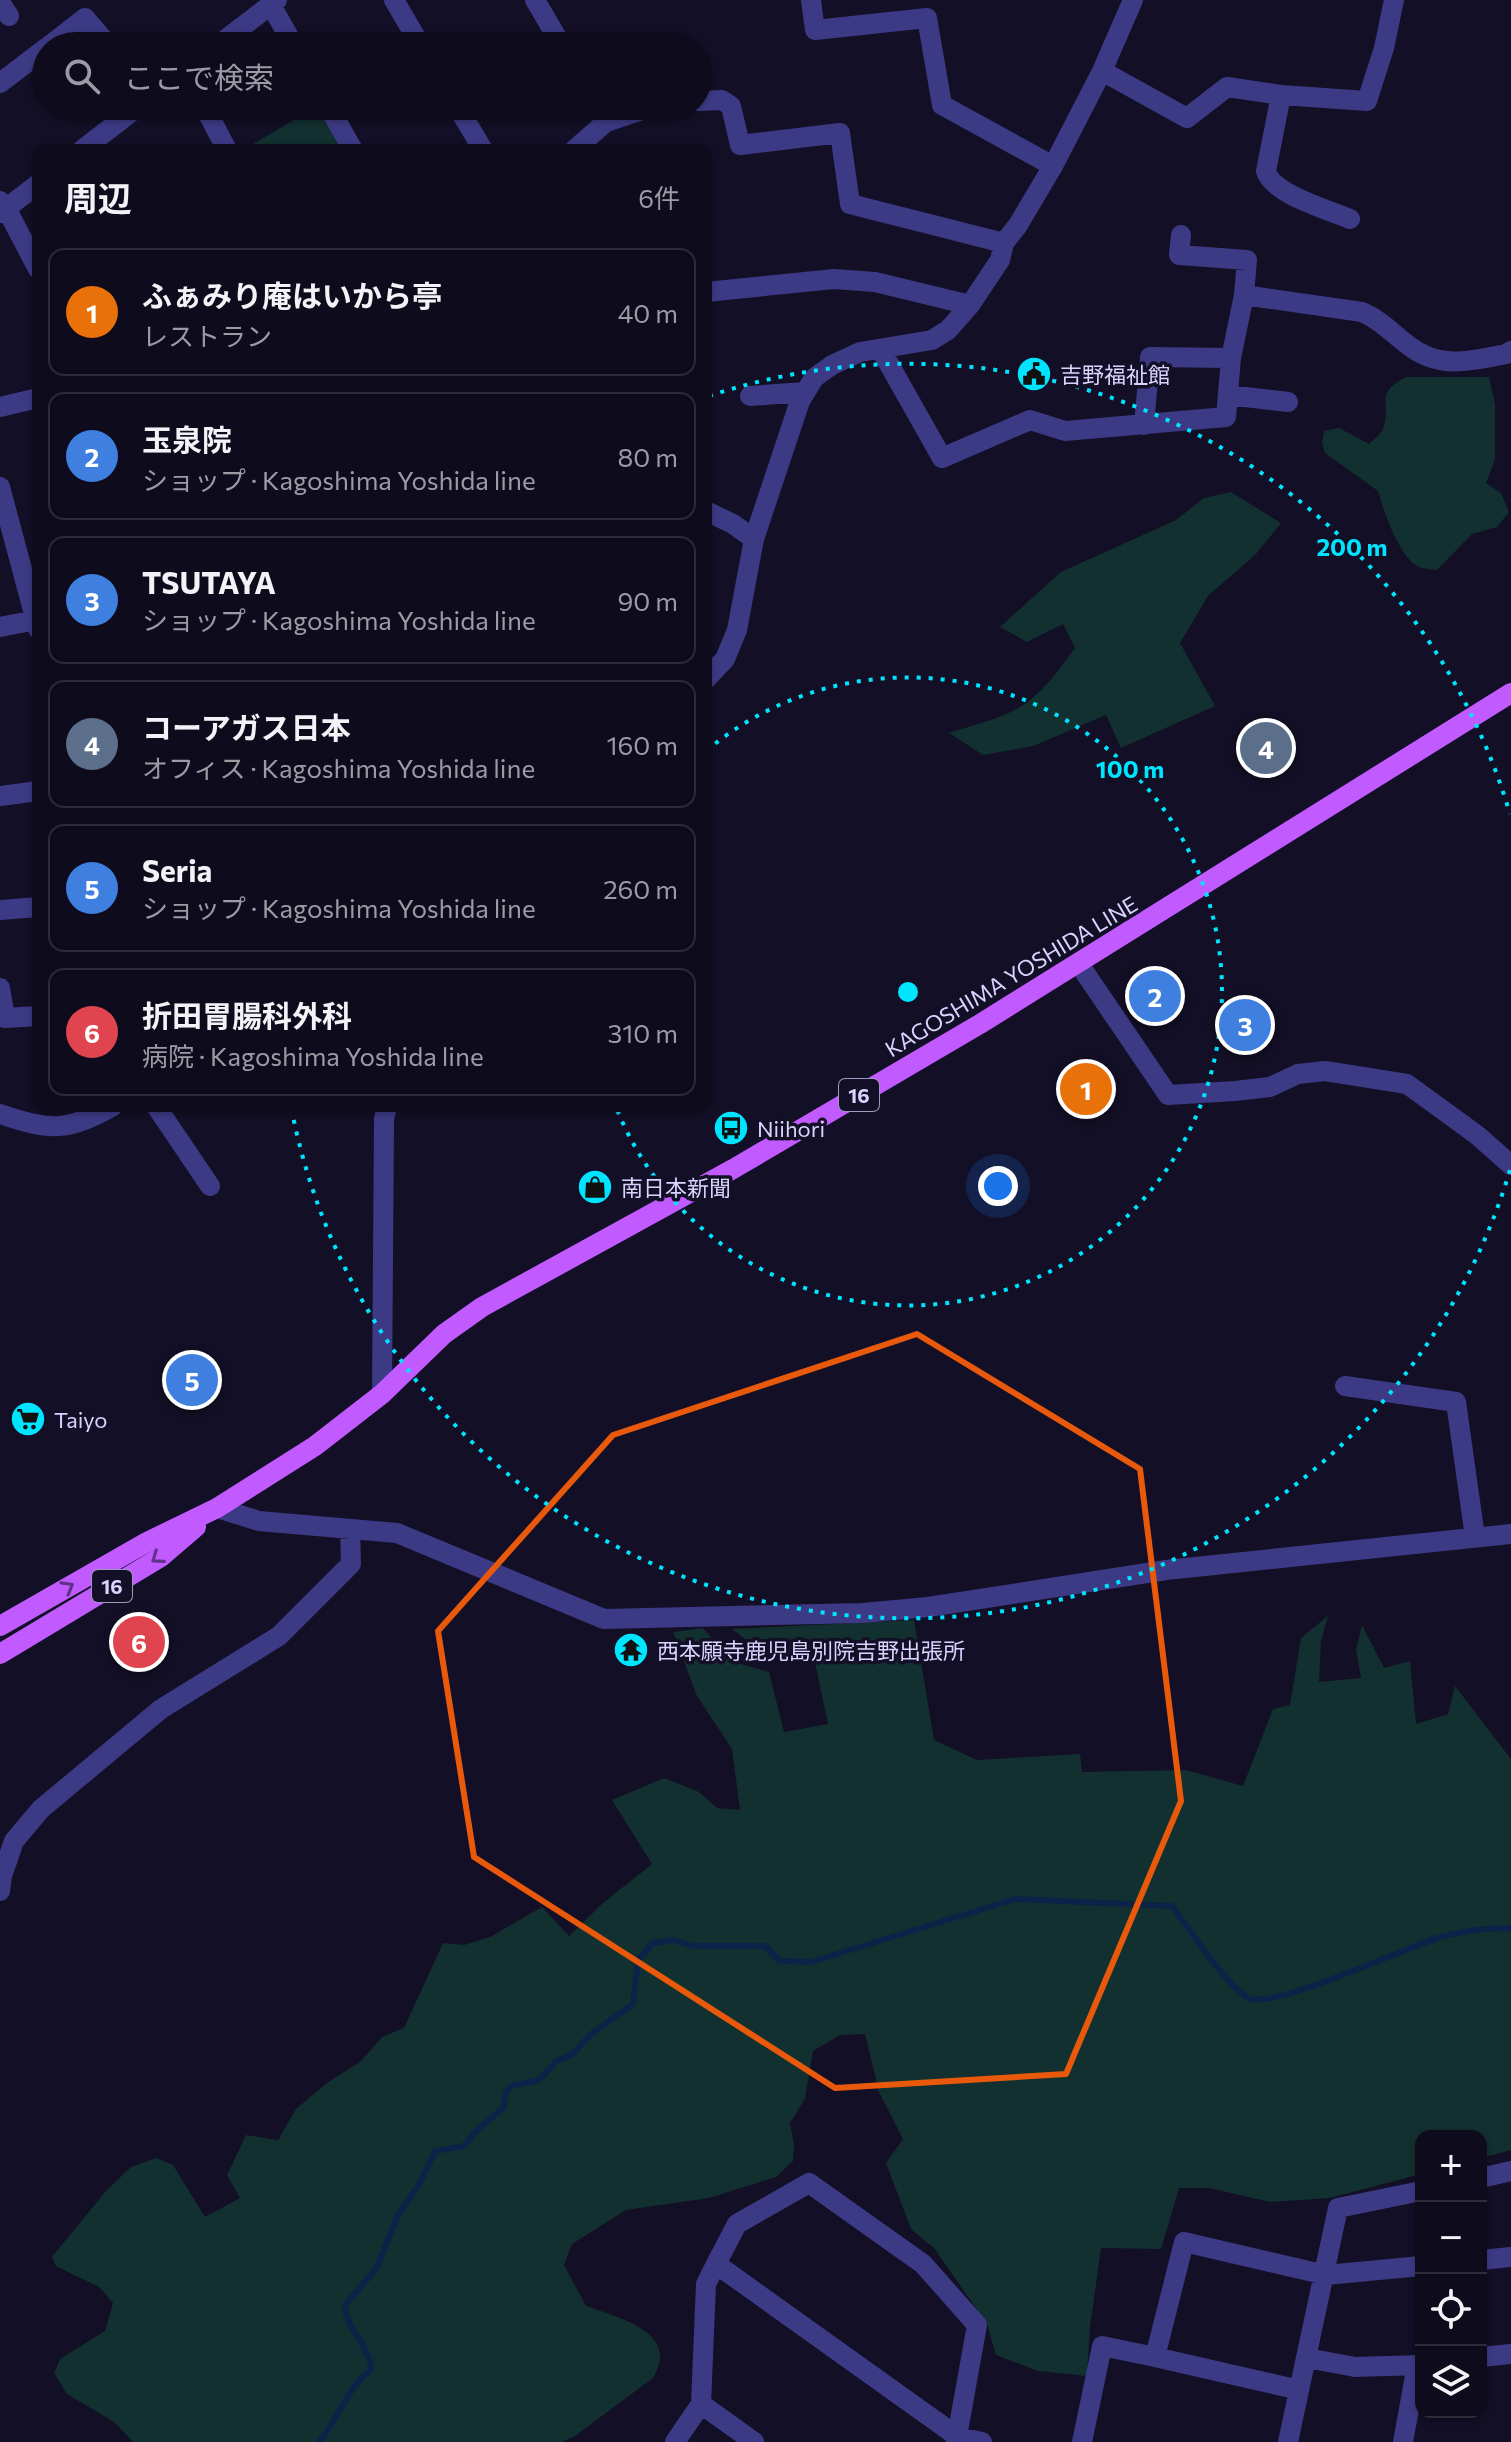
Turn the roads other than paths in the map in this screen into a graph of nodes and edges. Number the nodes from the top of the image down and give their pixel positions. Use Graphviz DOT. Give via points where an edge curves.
graph roads {
  1 [pos="394,0"];
  2 [pos="535,0"];
  3 [pos="811,0"];
  4 [pos="1133,0"];
  5 [pos="1394,0"];
  6 [pos="264,5"];
  7 [pos="67,32"];
  8 [pos="97,32"];
  9 [pos="233,32"];
  10 [pos="284,32"];
  11 [pos="413,32"];
  12 [pos="554,32"];
  13 [pos="32,58"];
  14 [pos="1102,71"];
  15 [pos="0,83"];
  16 [pos="1281,95"];
  17 [pos="712,100"];
  18 [pos="123,120"];
  19 [pos="211,120"];
  20 [pos="336,120"];
  21 [pos="465,120"];
  22 [pos="596,120"];
  23 [pos="95,144"];
  24 [pos="224,144"];
  25 [pos="350,144"];
  26 [pos="479,144"];
  27 [pos="578,144"];
  28 [pos="1053,166"];
  29 [pos="32,188"];
  30 [pos="2,207"];
  31 [pos="1350,219"];
  32 [pos="1181,235"];
  33 [pos="1004,243"];
  34 [pos="32,259"];
  35 [pos="712,291"];
  36 [pos="1244,295"];
  37 [pos="970,305"];
  38 [pos="881,350"];
  39 [pos="1511,351"];
  40 [pos="1231,358"];
  41 [pos="805,392"];
  42 [pos="1228,395"];
  43 [pos="750,396"];
  44 [pos="32,399"];
  45 [pos="1288,402"];
  46 [pos="0,407"];
  47 [pos="1144,425"];
  48 [pos="0,487"];
  49 [pos="712,514"];
  50 [pos="754,539"];
  51 [pos="32,606"];
  52 [pos="32,625"];
  53 [pos="0,627"];
  54 [pos="712,673"];
  55 [pos="1511,693"];
  56 [pos="32,792"];
  57 [pos="0,796"];
  58 [pos="32,907"];
  59 [pos="0,910"];
  60 [pos="1079,964"];
  61 [pos="0,988"];
  62 [pos="32,1016"];
  63 [pos="57,1112"];
  64 [pos="102,1112"];
  65 [pos="160,1112"];
  66 [pos="386,1112"];
  67 [pos="0,1114"];
  68 [pos="62,1127"];
  69 [pos="1511,1165"];
  70 [pos="210,1186"];
  71 [pos="1345,1386"];
  72 [pos="382,1394"];
  73 [pos="217,1508"];
  74 [pos="350,1529"];
  75 [pos="1511,1534"];
  76 [pos="1475,1537"];
  77 [pos="0,1626"];
  78 [pos="0,1654"];
  79 [pos="0,1891"];
  80 [pos="1511,2171"];
  81 [pos="1487,2177"];
  82 [pos="1415,2192"];
  83 [pos="1511,2257"];
  84 [pos="1487,2259"];
  85 [pos="716,2264"];
  86 [pos="1415,2267"];
  87 [pos="1326,2275"];
  88 [pos="1511,2354"];
  89 [pos="1487,2356"];
  90 [pos="1155,2357"];
  91 [pos="1307,2358"];
  92 [pos="1415,2365"];
  93 [pos="1415,2384"];
  94 [pos="1299,2390"];
  95 [pos="701,2404"];
  96 [pos="957,2439"];
  97 [pos="675,2442"];
  98 [pos="754,2442"];
  99 [pos="982,2442"];
  100 [pos="1082,2442"];
  101 [pos="1288,2442"];
  102 [pos="1403,2442"];
  1 -- 11 [label="street"];
  2 -- 12 [label="street"];
  3 -- 28 [label="street" via="815,30 927,18 942,105"];
  4 -- 14 [label="street"];
  5 -- 16 [label="street" via="1367,101"];
  6 -- 9 [label="street"];
  6 -- 10 [label="street"];
  7 -- 8 [label="street" via="85,18"];
  13 -- 15 [label="street"];
  14 -- 16 [label="street" via="1187,118 1227,87"];
  14 -- 28 [label="street"];
  16 -- 31 [label="street" via="1268,180"];
  17 -- 33 [label="street" via="731,106 740,145 840,133 850,204"];
  18 -- 23 [label="street"];
  19 -- 24 [label="street"];
  20 -- 25 [label="street"];
  21 -- 26 [label="street"];
  22 -- 27 [label="street"];
  28 -- 33 [label="street"];
  29 -- 30 [label="street"];
  30 -- 34 [label="street"];
  32 -- 36 [label="street" via="1179,255 1247,260"];
  33 -- 37 [label="street" via="1000,260"];
  35 -- 37 [label="street" via="834,279 875,282"];
  36 -- 39 [label="street" via="1362,312 1438,362"];
  36 -- 40 [label="street"];
  37 -- 38 [label="street" via="932,340"];
  38 -- 41 [label="street" via="860,352 832,365"];
  38 -- 47 [label="street" via="942,458 1030,420 1065,431"];
  40 -- 42 [label="street"];
  40 -- 47 [label="street" via="1150,357"];
  41 -- 43 [label="street"];
  41 -- 50 [label="street"];
  42 -- 45 [label="street"];
  42 -- 47 [label="street" via="1226,417"];
  44 -- 46 [label="street"];
  48 -- 51 [label="street"];
  49 -- 50 [label="street"];
  50 -- 54 [label="street" via="737,630 725,659"];
  52 -- 53 [label="street"];
  55 -- 60 [label="main road, KAGOSHIMA YOSHIDA LINE / 16"];
  56 -- 57 [label="street"];
  58 -- 59 [label="street"];
  60 -- 69 [label="street" via="1168,1095 1270,1087 1298,1074 1325,1071 1407,1084"];
  60 -- 72 [label="main road, KAGOSHIMA YOSHIDA LINE / 16" via="733,1169 482,1307 444,1334"];
  61 -- 62 [label="street" via="5,1018"];
  63 -- 68 [label="street"];
  64 -- 68 [label="street"];
  65 -- 70 [label="street"];
  66 -- 72 [label="street"];
  67 -- 68 [label="street" via="38,1127"];
  71 -- 76 [label="street" via="1456,1402"];
  72 -- 73 [label="main road, KAGOSHIMA YOSHIDA LINE / 16" via="315,1446"];
  73 -- 74 [label="street" via="259,1521"];
  77 -- 73 [label="main road, KAGOSHIMA YOSHIDA LINE / 16, one-way"];
  73 -- 78 [label="main road, KAGOSHIMA YOSHIDA LINE / 16, one-way" via="161,1557"];
  74 -- 76 [label="street" via="397,1533 604,1619 928,1607 1166,1570"];
  74 -- 79 [label="street" via="351,1564 279,1636 161,1709 41,1809 14,1841"];
  75 -- 76 [label="street"];
  80 -- 81 [label="street"];
  82 -- 87 [label="street" via="1338,2208"];
  83 -- 84 [label="street"];
  85 -- 95 [label="street" via="706,2284"];
  85 -- 96 [label="street"];
  85 -- 96 [label="street" via="737,2224 809,2183 923,2264 977,2325"];
  86 -- 87 [label="street"];
  87 -- 90 [label="street" via="1184,2242"];
  87 -- 91 [label="street"];
  88 -- 89 [label="street"];
  90 -- 94 [label="street"];
  90 -- 100 [label="street" via="1102,2346"];
  91 -- 92 [label="street" via="1355,2367"];
  91 -- 94 [label="street"];
  93 -- 102 [label="street"];
  94 -- 101 [label="street"];
  95 -- 97 [label="street"];
  95 -- 98 [label="street"];
  96 -- 99 [label="street"];
}
